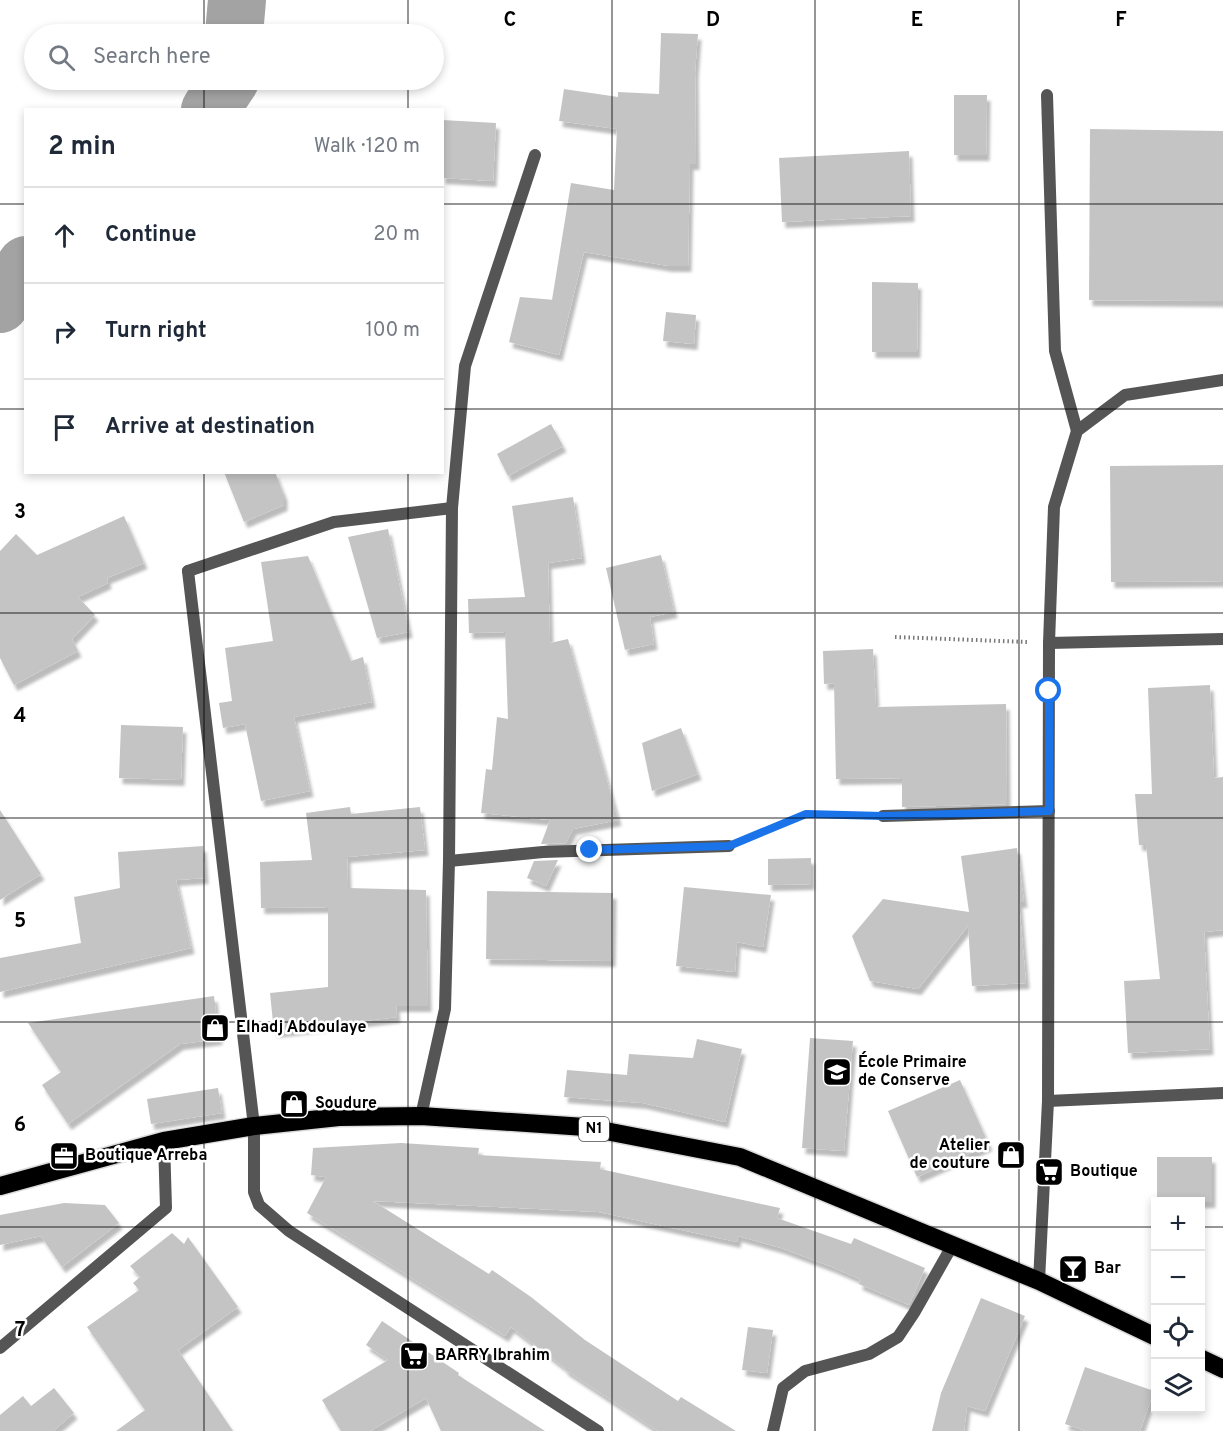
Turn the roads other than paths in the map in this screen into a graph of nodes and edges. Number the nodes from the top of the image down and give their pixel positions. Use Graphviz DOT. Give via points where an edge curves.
graph roads {
  1 [pos="1047,94"];
  2 [pos="535,155"];
  3 [pos="1223,380"];
  4 [pos="1077,431"];
  5 [pos="452,508"];
  6 [pos="1223,639"];
  7 [pos="1049,643"];
  8 [pos="1049,811"];
  9 [pos="883,816"];
  10 [pos="729,846"];
  11 [pos="449,861"];
  12 [pos="1223,1093"];
  13 [pos="1048,1101"];
  14 [pos="421,1116"];
  15 [pos="254,1126"];
  16 [pos="164,1141"];
  17 [pos="0,1186"];
  18 [pos="952,1246"];
  19 [pos="1039,1281"];
  20 [pos="1151,1335"];
  21 [pos="0,1348"];
  22 [pos="1202,1359"];
  23 [pos="1223,1369"];
  24 [pos="598,1431"];
  25 [pos="773,1431"];
  1 -- 4 [label="street" via="1055,351"];
  2 -- 5 [label="street" via="465,366"];
  3 -- 4 [label="street" via="1125,395"];
  4 -- 7 [label="street" via="1054,507"];
  5 -- 11 [label="street"];
  5 -- 15 [label="street" via="334,522 188,571"];
  6 -- 7 [label="street"];
  7 -- 8 [label="street"];
  8 -- 9 [label="street"];
  8 -- 13 [label="street"];
  10 -- 11 [label="street" via="543,852"];
  11 -- 14 [label="street" via="445,1009"];
  12 -- 13 [label="street"];
  13 -- 19 [label="street"];
  14 -- 15 [label="highway, N1" via="339,1117"];
  14 -- 18 [label="highway, N1" via="585,1127 740,1157"];
  15 -- 16 [label="highway, N1"];
  15 -- 24 [label="street" via="254,1192 259,1206 272,1218"];
  16 -- 17 [label="highway, N1"];
  16 -- 21 [label="street" via="166,1208"];
  18 -- 19 [label="highway, N1"];
  18 -- 25 [label="street" via="898,1337 869,1354 805,1371 783,1388"];
  19 -- 20 [label="highway, N1"];
  22 -- 23 [label="highway"];
}
